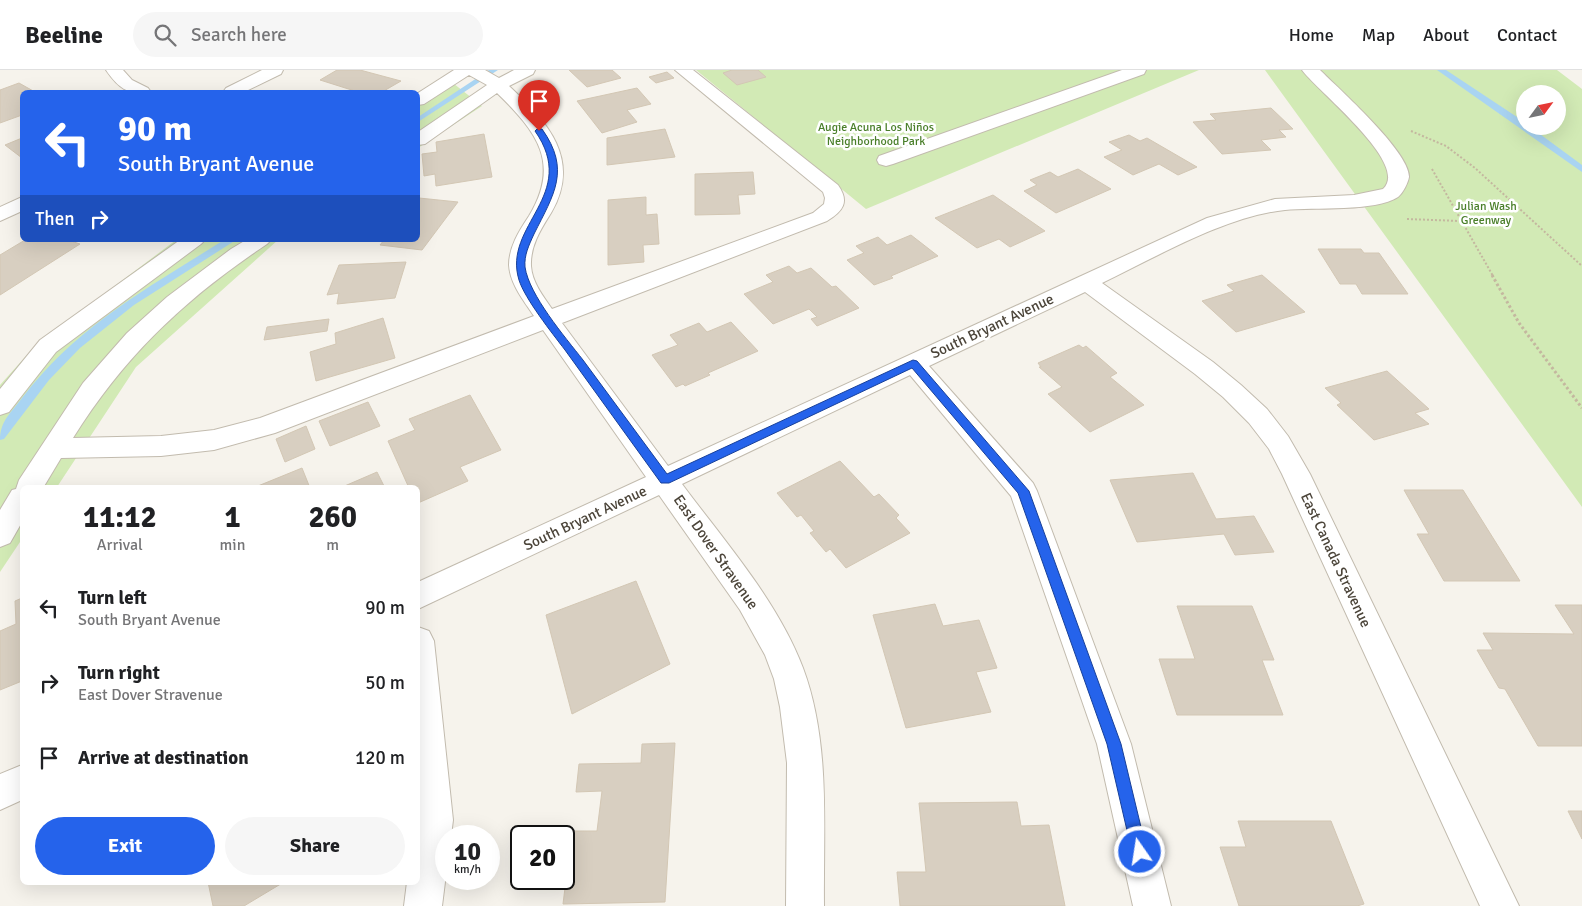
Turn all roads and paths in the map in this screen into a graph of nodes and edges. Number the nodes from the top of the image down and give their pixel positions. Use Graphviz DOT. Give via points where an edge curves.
graph roads {
  1 [pos="114,70"];
  2 [pos="275,70"];
  3 [pos="465,70"];
  4 [pos="472,70"];
  5 [pos="526,70"];
  6 [pos="683,70"];
  7 [pos="1138,70"];
  8 [pos="1310,70"];
  9 [pos="498,86"];
  10 [pos="138,90"];
  11 [pos="236,90"];
  12 [pos="420,99"];
  13 [pos="1410,135"];
  14 [pos="420,139"];
  15 [pos="886,160"];
  16 [pos="1429,163"];
  17 [pos="20,204"];
  18 [pos="0,215"];
  19 [pos="191,242"];
  20 [pos="257,242"];
  21 [pos="1582,266"];
  22 [pos="1086,282"];
  23 [pos="547,319"];
  24 [pos="913,363"];
  25 [pos="0,406"];
  26 [pos="1582,408"];
  27 [pos="53,448"];
  28 [pos="665,480"];
  29 [pos="31,485"];
  30 [pos="20,501"];
  31 [pos="0,536"];
  32 [pos="420,595"];
  33 [pos="420,662"];
  34 [pos="20,783"];
  35 [pos="0,792"];
  36 [pos="423,906"];
  37 [pos="805,906"];
  38 [pos="1152,906"];
  39 [pos="1500,906"];
  1 -- 10 [label="street" via="126,84"];
  2 -- 11 [label="street"];
  3 -- 12 [label="street"];
  4 -- 9 [label="street, East Dover Stravenue"];
  5 -- 9 [label="street"];
  6 -- 23 [label="street" via="831,189 835,196 832,210"];
  7 -- 15 [label="street"];
  8 -- 22 [label="street, South Bryant Avenue" via="1388,153 1399,174 1398,184 1390,193 1373,198 1282,204 1241,213 1214,222"];
  9 -- 14 [label="street"];
  9 -- 23 [label="street, East Dover Stravenue" via="539,131 549,144 551,153 554,174 551,192 527,236 520,266 524,282"];
  13 -- 21 [label="path" via="1406,128 1446,146 1475,168"];
  16 -- 26 [label="path" via="1519,323"];
  17 -- 18 [label="street"];
  19 -- 25 [label="street" via="48,346"];
  20 -- 27 [label="street" via="203,281 145,330 102,376"];
  22 -- 24 [label="street, South Bryant Avenue"];
  22 -- 39 [label="street, East Canada Stravenue" via="1232,391 1258,416 1279,443"];
  23 -- 27 [label="street" via="266,426 214,440 161,446"];
  23 -- 28 [label="street, East Dover Stravenue"];
  24 -- 28 [label="street, South Bryant Avenue"];
  24 -- 38 [label="street" via="1023,491 1114,744"];
  27 -- 29 [label="street"];
  28 -- 32 [label="street, South Bryant Avenue"];
  28 -- 37 [label="street, East Dover Stravenue" via="752,602 774,639 790,678 800,719 804,760"];
  30 -- 31 [label="street"];
  33 -- 36 [label="street" via="435,820"];
  34 -- 35 [label="street"];
}
